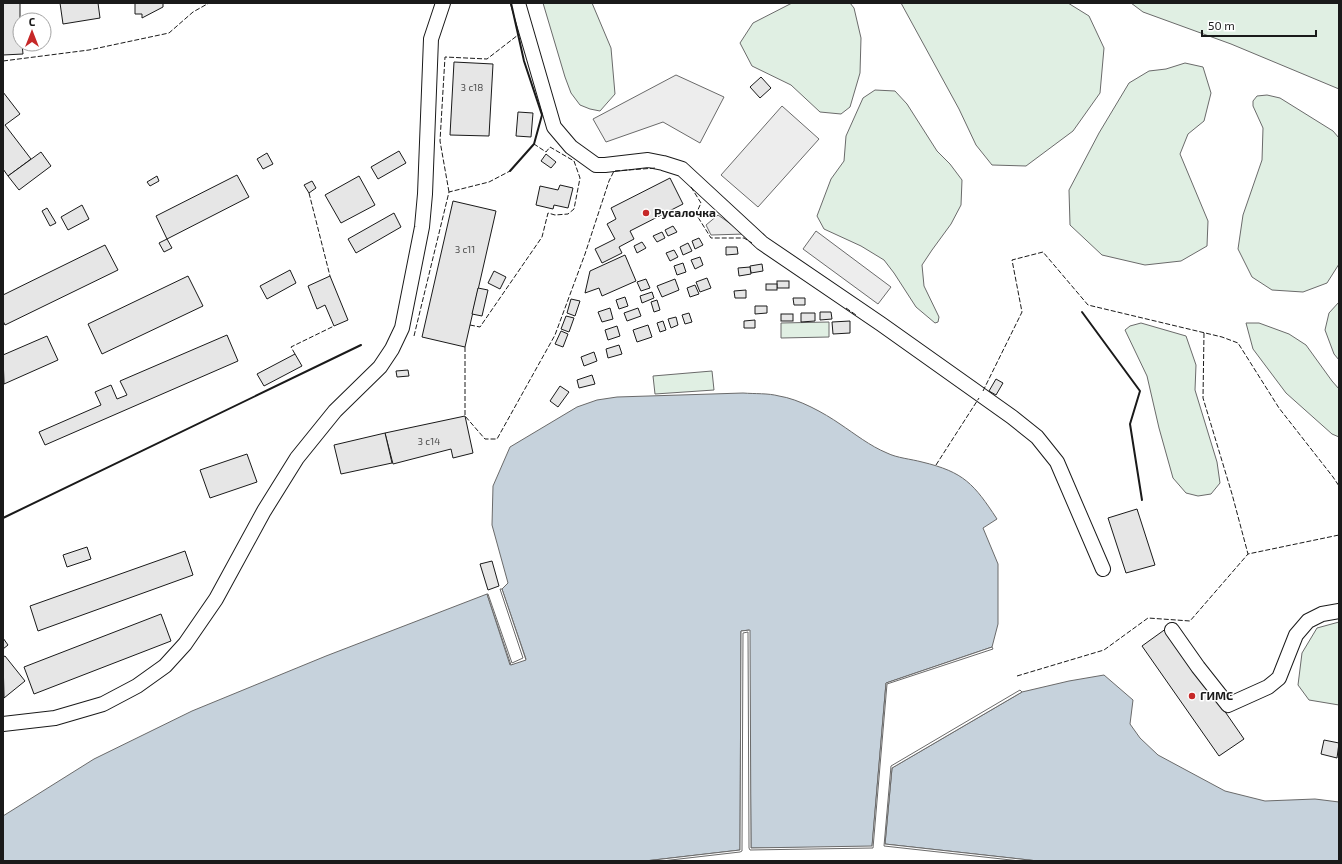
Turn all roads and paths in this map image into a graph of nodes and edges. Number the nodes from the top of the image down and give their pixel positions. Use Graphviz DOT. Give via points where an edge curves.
graph roads {
  1 [pos="443,3"];
  2 [pos="518,3"];
  3 [pos="1104,569"];
  4 [pos="1339,611"];
  5 [pos="1172,630"];
  6 [pos="3,724"];
  1 -- 6 [label="street" via="431,39 422,227 402,328 392,349 380,367 335,411 297,458 264,511 216,599 185,644 165,666 137,686 103,704 55,718"];
  2 -- 3 [label="street" via="554,127 571,147 596,165 648,160 682,169 762,243 1012,417 1037,437 1057,462"];
  4 -- 5 [label="street" via="1322,614 1308,621 1296,635 1279,678 1268,687 1228,705"];
}
